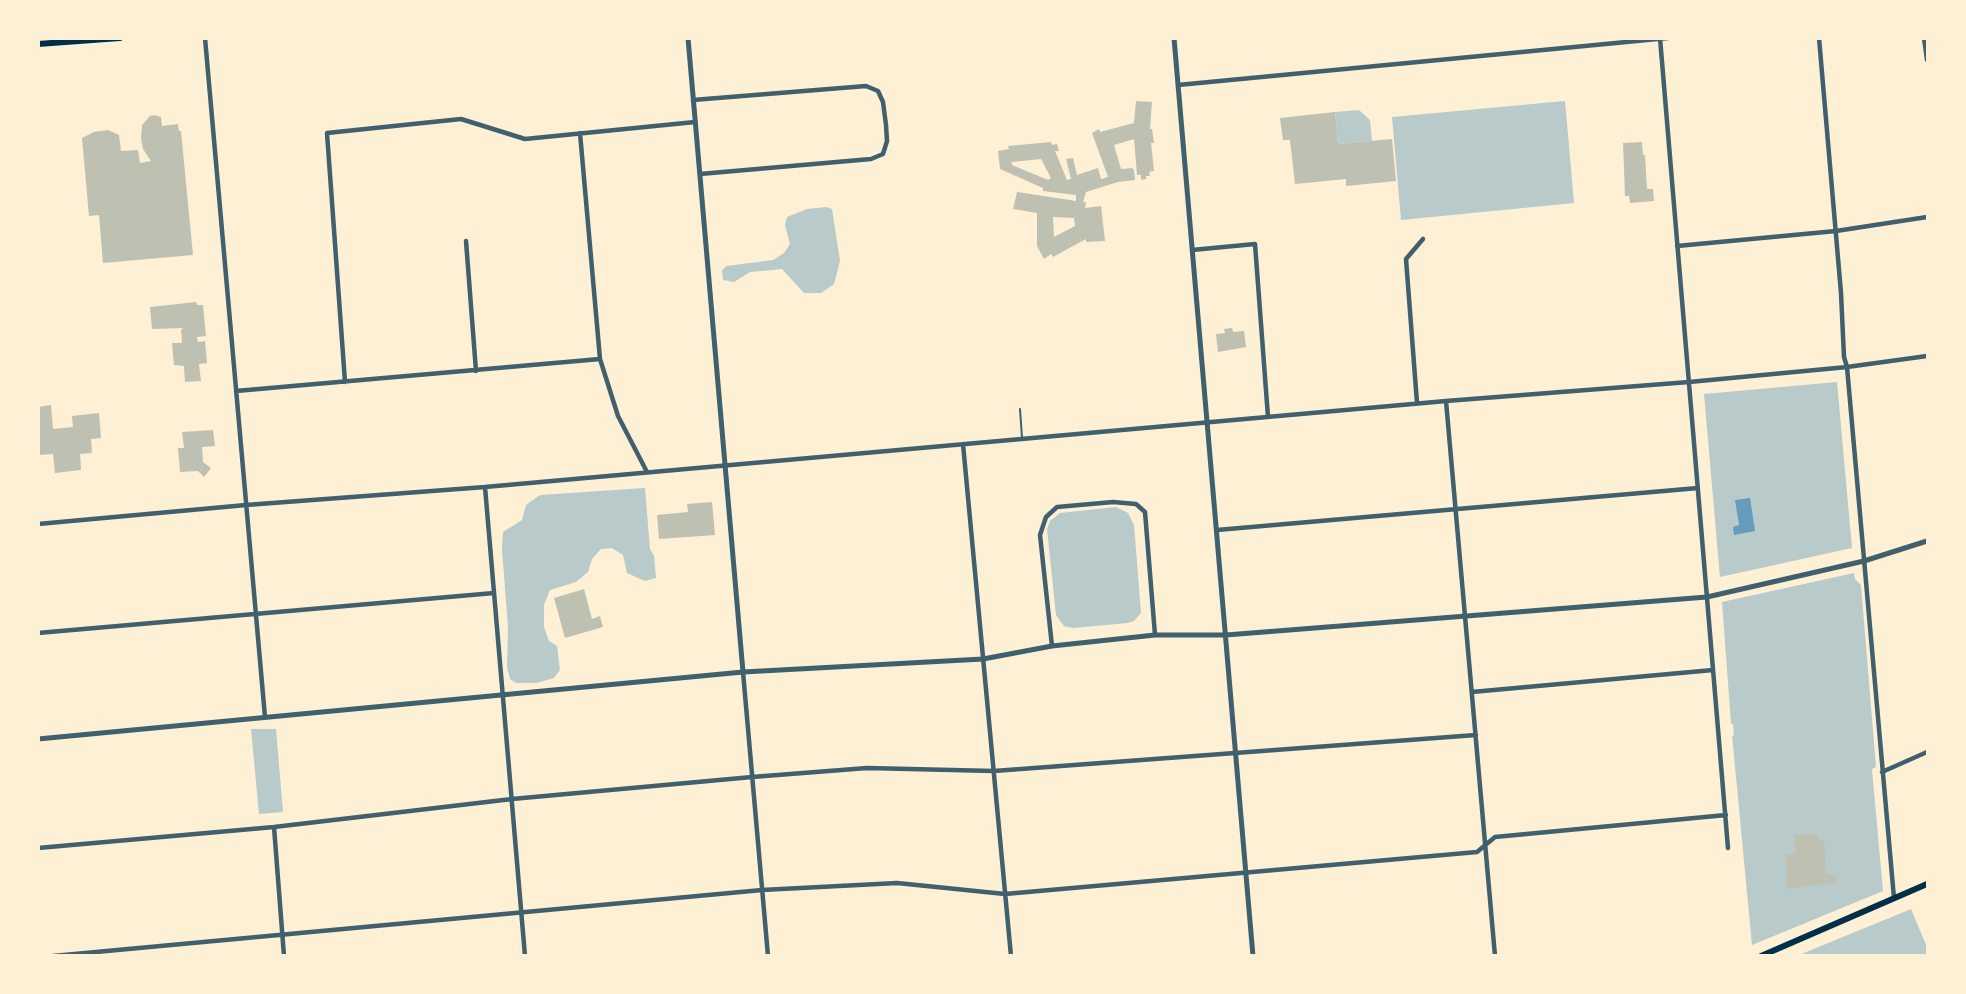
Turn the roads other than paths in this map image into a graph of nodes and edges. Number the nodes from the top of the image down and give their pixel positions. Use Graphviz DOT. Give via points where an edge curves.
graph roads {
  1 [pos="120,38"];
  2 [pos="205,38"];
  3 [pos="688,38"];
  4 [pos="1174,38"];
  5 [pos="1668,38"];
  6 [pos="1819,38"];
  7 [pos="1924,38"];
  8 [pos="1660,39"];
  9 [pos="38,44"];
  10 [pos="1927,60"];
  11 [pos="1178,85"];
  12 [pos="693,100"];
  13 [pos="695,122"];
  14 [pos="580,134"];
  15 [pos="699,174"];
  16 [pos="1927,218"];
  17 [pos="1836,231"];
  18 [pos="1423,239"];
  19 [pos="466,242"];
  20 [pos="1677,246"];
  21 [pos="1192,250"];
  22 [pos="1927,356"];
  23 [pos="600,359"];
  24 [pos="1847,367"];
  25 [pos="476,371"];
  26 [pos="1689,382"];
  27 [pos="345,383"];
  28 [pos="236,391"];
  29 [pos="1446,401"];
  30 [pos="1417,403"];
  31 [pos="1020,409"];
  32 [pos="1268,417"];
  33 [pos="1207,422"];
  34 [pos="1022,439"];
  35 [pos="963,444"];
  36 [pos="725,466"];
  37 [pos="647,472"];
  38 [pos="485,487"];
  39 [pos="1698,488"];
  40 [pos="246,505"];
  41 [pos="1456,509"];
  42 [pos="38,524"];
  43 [pos="1217,530"];
  44 [pos="1927,541"];
  45 [pos="1864,561"];
  46 [pos="494,593"];
  47 [pos="1707,597"];
  48 [pos="256,614"];
  49 [pos="1465,616"];
  50 [pos="38,633"];
  51 [pos="1155,635"];
  52 [pos="1226,635"];
  53 [pos="1052,646"];
  54 [pos="984,659"];
  55 [pos="1713,670"];
  56 [pos="743,672"];
  57 [pos="1472,692"];
  58 [pos="502,695"];
  59 [pos="265,718"];
  60 [pos="1476,735"];
  61 [pos="38,739"];
  62 [pos="1927,752"];
  63 [pos="1236,753"];
  64 [pos="994,771"];
  65 [pos="1882,772"];
  66 [pos="752,777"];
  67 [pos="512,799"];
  68 [pos="1726,815"];
  69 [pos="274,827"];
  70 [pos="1485,845"];
  71 [pos="38,848"];
  72 [pos="1728,848"];
  73 [pos="1246,872"];
  74 [pos="1927,884"];
  75 [pos="762,890"];
  76 [pos="1005,894"];
  77 [pos="1894,898"];
  78 [pos="521,912"];
  79 [pos="282,936"];
  80 [pos="53,956"];
  81 [pos="284,956"];
  82 [pos="525,956"];
  83 [pos="768,956"];
  84 [pos="1011,956"];
  85 [pos="1253,956"];
  86 [pos="1495,956"];
  87 [pos="1761,956"];
  1 -- 9 [label="main road"];
  2 -- 28 [label="street"];
  3 -- 12 [label="street"];
  4 -- 11 [label="street"];
  5 -- 8 [label="street"];
  6 -- 17 [label="street"];
  7 -- 10 [label="street"];
  8 -- 11 [label="street"];
  8 -- 20 [label="street"];
  11 -- 21 [label="street"];
  12 -- 13 [label="street"];
  12 -- 15 [label="street" via="866,86 878,91 883,102 887,133 883,153 871,159"];
  13 -- 14 [label="street"];
  13 -- 15 [label="street"];
  14 -- 23 [label="street"];
  14 -- 27 [label="street" via="525,139 461,119 327,133"];
  15 -- 36 [label="street"];
  16 -- 17 [label="street"];
  17 -- 20 [label="street"];
  17 -- 24 [label="street"];
  18 -- 30 [label="street" via="1406,259"];
  19 -- 25 [label="street"];
  20 -- 26 [label="street"];
  21 -- 32 [label="street" via="1255,244"];
  21 -- 33 [label="street"];
  22 -- 24 [label="street"];
  23 -- 25 [label="street"];
  23 -- 37 [label="street" via="618,416"];
  24 -- 26 [label="street"];
  24 -- 45 [label="street"];
  25 -- 27 [label="street"];
  26 -- 29 [label="street"];
  26 -- 39 [label="street"];
  27 -- 28 [label="street"];
  28 -- 40 [label="street"];
  29 -- 30 [label="street"];
  29 -- 41 [label="street"];
  30 -- 32 [label="street"];
  31 -- 34 [label="lane"];
  32 -- 33 [label="street"];
  33 -- 34 [label="street"];
  33 -- 43 [label="street"];
  34 -- 35 [label="street"];
  35 -- 36 [label="street"];
  35 -- 54 [label="street"];
  36 -- 37 [label="street"];
  36 -- 56 [label="street"];
  37 -- 38 [label="street"];
  38 -- 40 [label="street"];
  38 -- 46 [label="street"];
  39 -- 41 [label="street"];
  39 -- 47 [label="street"];
  40 -- 42 [label="street"];
  40 -- 48 [label="street"];
  41 -- 43 [label="street"];
  41 -- 49 [label="street"];
  43 -- 52 [label="street"];
  44 -- 45 [label="street"];
  45 -- 47 [label="street"];
  45 -- 65 [label="street"];
  46 -- 48 [label="street"];
  46 -- 58 [label="street"];
  47 -- 49 [label="street"];
  47 -- 55 [label="street"];
  48 -- 50 [label="street"];
  48 -- 59 [label="street"];
  49 -- 52 [label="street"];
  49 -- 57 [label="street"];
  51 -- 52 [label="street"];
  51 -- 53 [label="street"];
  51 -- 53 [label="street" via="1145,512 1136,504 1113,502 1057,507 1046,517 1040,535"];
  52 -- 63 [label="street"];
  53 -- 54 [label="street"];
  54 -- 56 [label="street"];
  54 -- 64 [label="street"];
  55 -- 57 [label="street"];
  55 -- 68 [label="street"];
  56 -- 58 [label="street"];
  56 -- 66 [label="street"];
  57 -- 60 [label="street"];
  58 -- 59 [label="street"];
  58 -- 67 [label="street"];
  59 -- 61 [label="street"];
  60 -- 63 [label="street"];
  60 -- 70 [label="street"];
  62 -- 65 [label="street"];
  63 -- 64 [label="street"];
  63 -- 73 [label="street"];
  64 -- 66 [label="street" via="867,768"];
  64 -- 76 [label="street"];
  65 -- 77 [label="street"];
  66 -- 67 [label="street"];
  66 -- 75 [label="street"];
  67 -- 69 [label="street"];
  67 -- 78 [label="street"];
  68 -- 70 [label="street" via="1495,837"];
  68 -- 72 [label="street"];
  69 -- 71 [label="street"];
  69 -- 79 [label="street"];
  70 -- 73 [label="street" via="1477,852"];
  70 -- 86 [label="street"];
  73 -- 76 [label="street"];
  73 -- 85 [label="street"];
  74 -- 77 [label="main road"];
  75 -- 76 [label="street" via="897,883"];
  75 -- 78 [label="street"];
  75 -- 83 [label="street"];
  76 -- 84 [label="street"];
  77 -- 87 [label="main road"];
  78 -- 79 [label="street"];
  78 -- 82 [label="street"];
  79 -- 80 [label="street"];
  79 -- 81 [label="street"];
}
